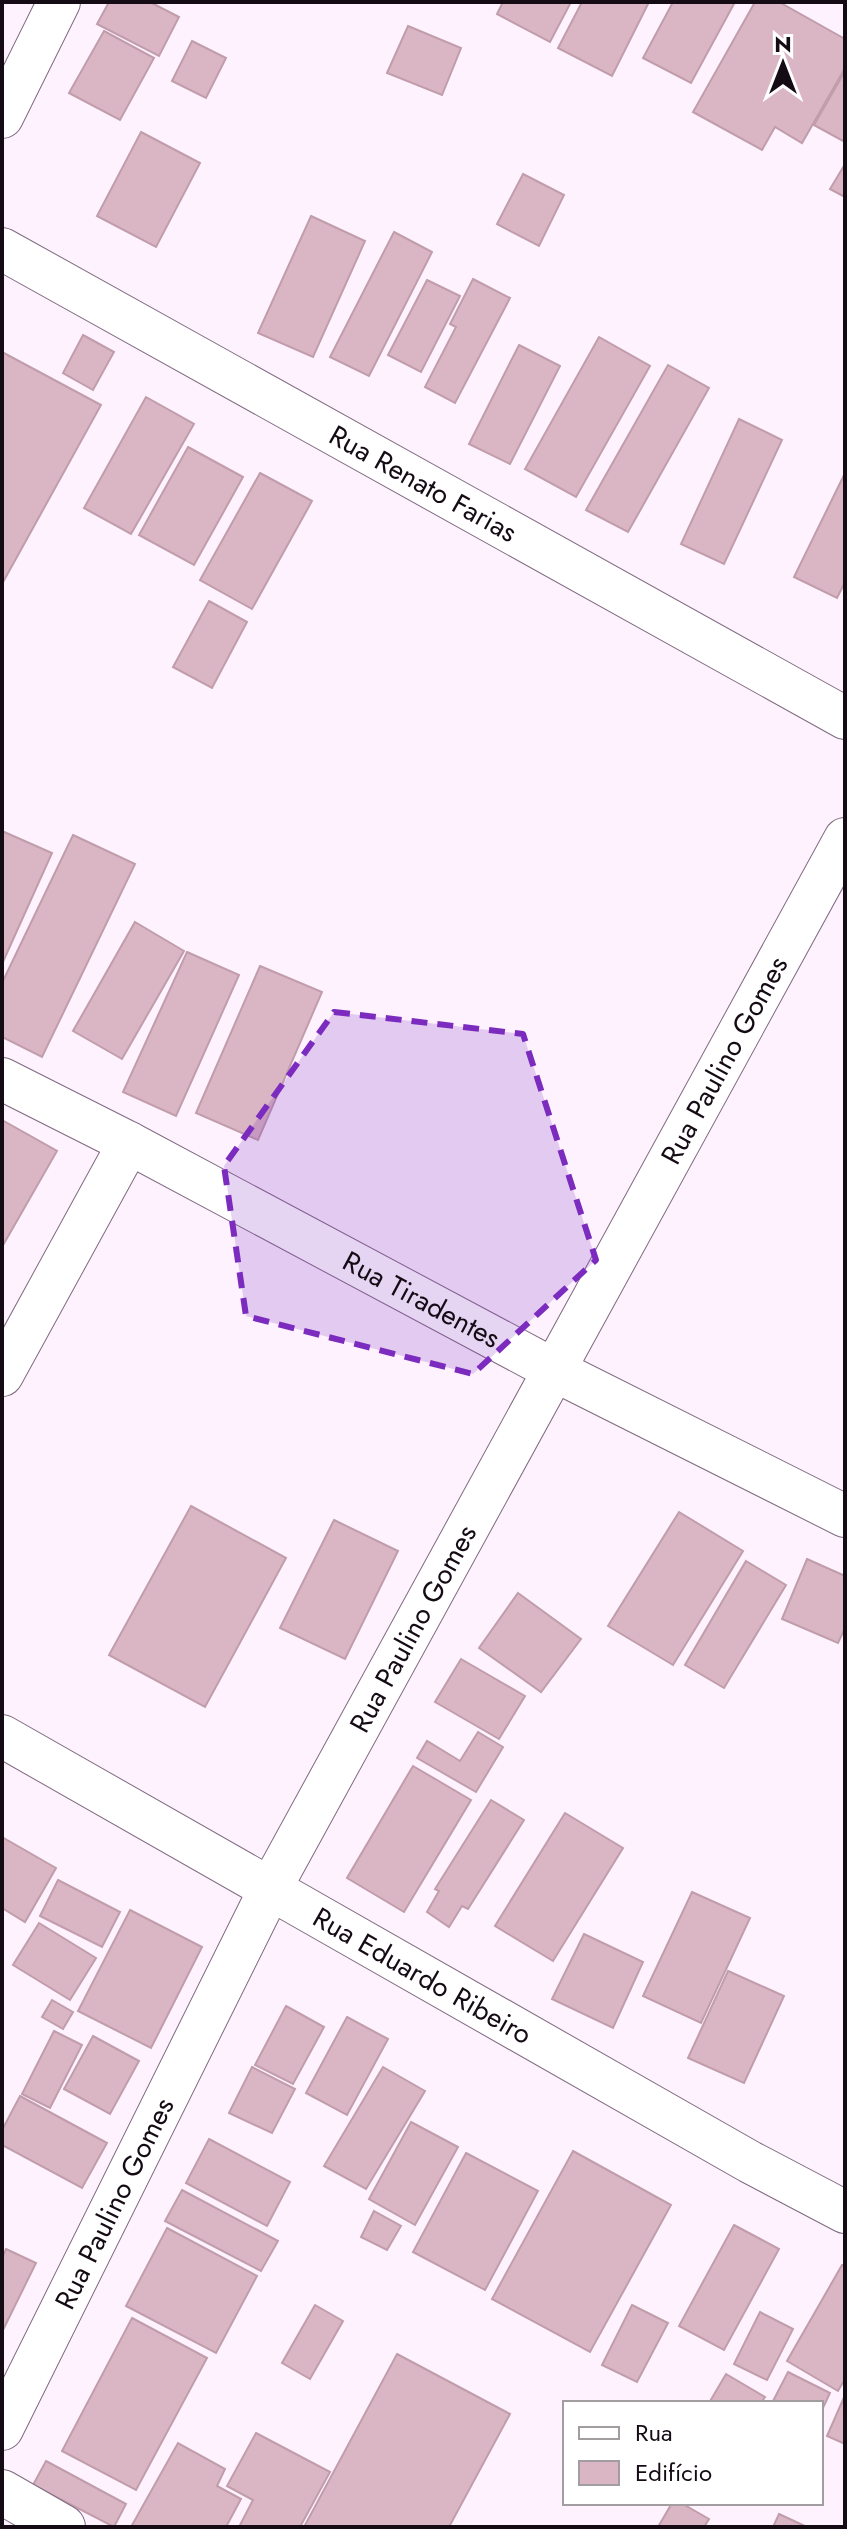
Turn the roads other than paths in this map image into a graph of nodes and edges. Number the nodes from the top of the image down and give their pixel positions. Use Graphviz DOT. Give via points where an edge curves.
graph roads {
  1 [pos="59,2"];
  2 [pos="2,117"];
  3 [pos="2,249"];
  4 [pos="845,718"];
  5 [pos="845,839"];
  6 [pos="2,1079"];
  7 [pos="129,1143"];
  8 [pos="554,1370"];
  9 [pos="2,1375"];
  10 [pos="845,1516"];
  11 [pos="2,1736"];
  12 [pos="270,1889"];
  13 [pos="845,2212"];
  14 [pos="2,2429"];
  15 [pos="2,2492"];
  16 [pos="63,2527"];
  1 -- 2 [label="street"];
  3 -- 4 [label="street, Rua Renato Farias"];
  5 -- 8 [label="street, Rua Paulino Gomes"];
  6 -- 7 [label="street, Rua Tiradentes"];
  7 -- 8 [label="street, Rua Tiradentes"];
  7 -- 9 [label="street"];
  8 -- 10 [label="street, Rua Tiradentes"];
  8 -- 12 [label="street, Rua Paulino Gomes"];
  11 -- 12 [label="street, Rua Eduardo Ribeiro"];
  12 -- 13 [label="street, Rua Eduardo Ribeiro"];
  12 -- 14 [label="street, Rua Paulino Gomes"];
  15 -- 16 [label="street"];
}
